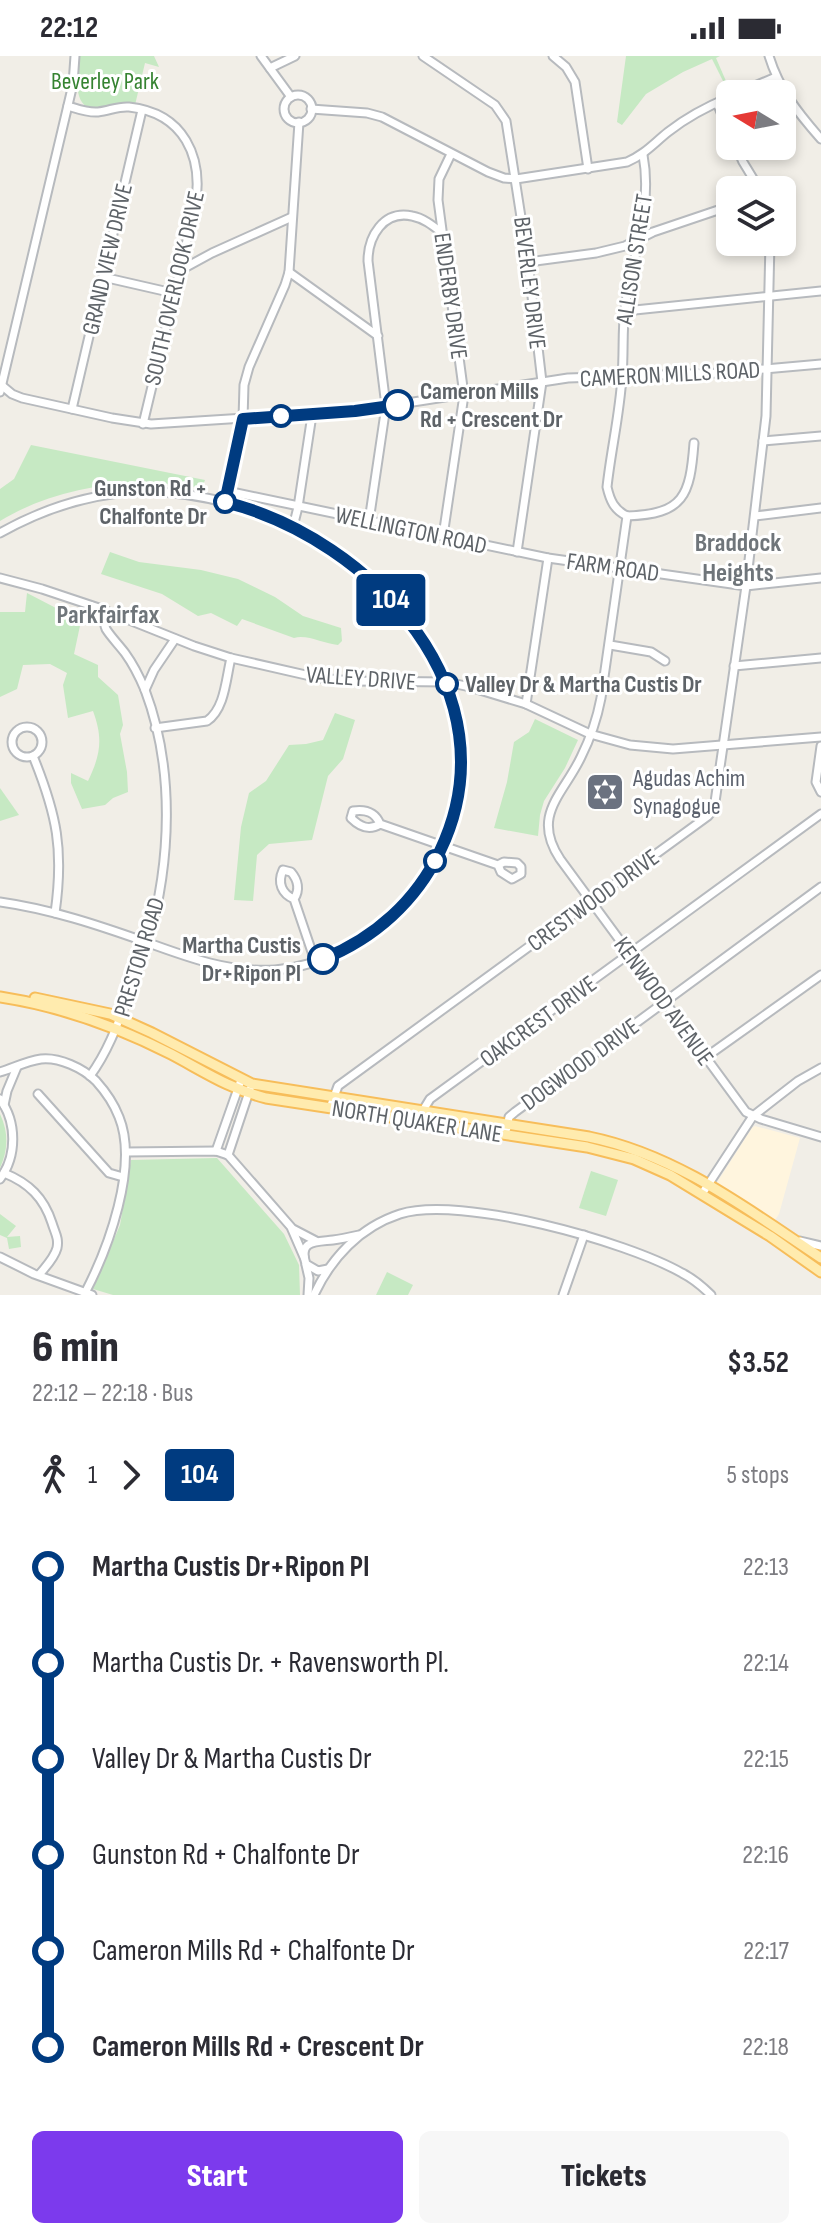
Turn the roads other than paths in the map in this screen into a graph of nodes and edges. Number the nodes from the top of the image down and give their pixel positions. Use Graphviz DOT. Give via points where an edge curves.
graph roads {
  1 [pos="75,56"];
  2 [pos="261,56"];
  3 [pos="295,56"];
  4 [pos="423,56"];
  5 [pos="553,56"];
  6 [pos="769,56"];
  7 [pos="270,68"];
  8 [pos="776,77"];
  9 [pos="769,80"];
  10 [pos="291,97"];
  11 [pos="716,104"];
  12 [pos="68,106"];
  13 [pos="311,109"];
  14 [pos="142,110"];
  15 [pos="299,122"];
  16 [pos="821,139"];
  17 [pos="451,154"];
  18 [pos="643,155"];
  19 [pos="588,169"];
  20 [pos="516,179"];
  21 [pos="716,211"];
  22 [pos="292,217"];
  23 [pos="441,232"];
  24 [pos="640,239"];
  25 [pos="770,256"];
  26 [pos="528,262"];
  27 [pos="179,272"];
  28 [pos="289,272"];
  29 [pos="103,277"];
  30 [pos="821,291"];
  31 [pos="173,293"];
  32 [pos="770,296"];
  33 [pos="625,311"];
  34 [pos="378,336"];
  35 [pos="821,364"];
  36 [pos="768,369"];
  37 [pos="622,377"];
  38 [pos="542,382"];
  39 [pos="1,388"];
  40 [pos="464,395"];
  41 [pos="386,406"];
  42 [pos="72,409"];
  43 [pos="312,415"];
  44 [pos="243,419"];
  45 [pos="143,424"];
  46 [pos="821,436"];
  47 [pos="763,441"];
  48 [pos="694,443"];
  49 [pos="227,491"];
  50 [pos="225,502"];
  51 [pos="298,507"];
  52 [pos="821,508"];
  53 [pos="627,516"];
  54 [pos="755,516"];
  55 [pos="369,521"];
  56 [pos="293,527"];
  57 [pos="0,533"];
  58 [pos="443,536"];
  59 [pos="517,552"];
  60 [pos="548,558"];
  61 [pos="621,568"];
  62 [pos="0,578"];
  63 [pos="821,578"];
  64 [pos="746,586"];
  65 [pos="106,611"];
  66 [pos="175,639"];
  67 [pos="610,645"];
  68 [pos="231,658"];
  69 [pos="821,658"];
  70 [pos="665,661"];
  71 [pos="734,666"];
  72 [pos="447,682"];
  73 [pos="145,690"];
  74 [pos="526,704"];
  75 [pos="155,728"];
  76 [pos="590,734"];
  77 [pos="821,737"];
  78 [pos="723,746"];
  79 [pos="821,746"];
  80 [pos="33,756"];
  81 [pos="821,792"];
  82 [pos="821,814"];
  83 [pos="380,824"];
  84 [pos="443,846"];
  85 [pos="498,865"];
  86 [pos="821,887"];
  87 [pos="294,899"];
  88 [pos="592,901"];
  89 [pos="0,902"];
  90 [pos="55,913"];
  91 [pos="148,943"];
  92 [pos="629,953"];
  93 [pos="315,961"];
  94 [pos="821,975"];
  95 [pos="0,994"];
  96 [pos="666,1002"];
  97 [pos="120,1018"];
  98 [pos="116,1029"];
  99 [pos="706,1057"];
  100 [pos="17,1067"];
  101 [pos="821,1068"];
  102 [pos="1,1073"];
  103 [pos="90,1076"];
  104 [pos="11,1081"];
  105 [pos="239,1085"];
  106 [pos="0,1086"];
  107 [pos="250,1089"];
  108 [pos="38,1094"];
  109 [pos="2,1102"];
  110 [pos="332,1103"];
  111 [pos="753,1116"];
  112 [pos="422,1117"];
  113 [pos="507,1130"];
  114 [pos="821,1137"];
  115 [pos="216,1151"];
  116 [pos="126,1152"];
  117 [pos="228,1155"];
  118 [pos="2,1176"];
  119 [pos="123,1177"];
  120 [pos="709,1185"];
  121 [pos="702,1194"];
  122 [pos="291,1227"];
  123 [pos="361,1235"];
  124 [pos="584,1235"];
  125 [pos="793,1239"];
  126 [pos="320,1241"];
  127 [pos="821,1246"];
  128 [pos="0,1257"];
  129 [pos="304,1258"];
  130 [pos="821,1258"];
  131 [pos="330,1266"];
  132 [pos="821,1272"];
  133 [pos="39,1275"];
  134 [pos="89,1294"];
  135 [pos="311,1295"];
  136 [pos="563,1295"];
  137 [pos="711,1295"];
  1 -- 12 [label="street"];
  2 -- 7 [label="street"];
  3 -- 7 [label="street"];
  4 -- 20 [label="street, BEVERLEY DRIVE" via="499,108"];
  5 -- 19 [label="street" via="575,82"];
  6 -- 8 [label="street"];
  7 -- 10 [label="street"];
  8 -- 9 [label="street"];
  8 -- 16 [label="street"];
  10 -- 13 [label="street" via="305,96"];
  10 -- 15 [label="street" via="285,113"];
  11 -- 18 [label="street" via="680,124"];
  12 -- 14 [label="street, SOUTH OVERLOOK DRIVE" via="90,112"];
  12 -- 39 [label="street"];
  13 -- 15 [label="street"];
  13 -- 17 [label="street" via="382,117"];
  14 -- 27 [label="street, SOUTH OVERLOOK DRIVE" via="178,130 196,161 197,192"];
  14 -- 29 [label="street, GRAND VIEW DRIVE"];
  15 -- 22 [label="street"];
  17 -- 20 [label="street"];
  17 -- 23 [label="street, ENDERBY DRIVE" via="439,179"];
  18 -- 19 [label="street"];
  18 -- 24 [label="street, ALLISON STREET"];
  19 -- 20 [label="street"];
  20 -- 26 [label="street, BEVERLEY DRIVE"];
  21 -- 24 [label="street"];
  22 -- 27 [label="street"];
  22 -- 28 [label="street"];
  23 -- 34 [label="street" via="404,215 373,234 368,261"];
  23 -- 40 [label="street, ENDERBY DRIVE"];
  24 -- 26 [label="street" via="615,249"];
  24 -- 33 [label="street, ALLISON STREET"];
  25 -- 32 [label="street, CRESTWOOD DRIVE"];
  26 -- 38 [label="street, BEVERLEY DRIVE"];
  27 -- 31 [label="street, SOUTH OVERLOOK DRIVE"];
  28 -- 34 [label="street"];
  28 -- 44 [label="street" via="249,367"];
  29 -- 31 [label="street"];
  29 -- 42 [label="street, GRAND VIEW DRIVE"];
  30 -- 32 [label="street"];
  31 -- 45 [label="street, SOUTH OVERLOOK DRIVE"];
  32 -- 33 [label="street"];
  32 -- 36 [label="street, CRESTWOOD DRIVE"];
  33 -- 37 [label="street, ALLISON STREET"];
  34 -- 41 [label="street"];
  35 -- 36 [label="street, CAMERON MILLS ROAD"];
  36 -- 37 [label="street, CAMERON MILLS ROAD"];
  36 -- 47 [label="street, CRESTWOOD DRIVE"];
  37 -- 38 [label="street, CAMERON MILLS ROAD"];
  37 -- 53 [label="street, ALLISON STREET" via="607,487 615,508"];
  38 -- 40 [label="street, CAMERON MILLS ROAD"];
  38 -- 59 [label="street, BEVERLEY DRIVE"];
  39 -- 42 [label="street, CAMERON MILLS ROAD"];
  40 -- 41 [label="street, CAMERON MILLS ROAD"];
  40 -- 58 [label="street, ENDERBY DRIVE"];
  41 -- 43 [label="street, CAMERON MILLS ROAD"];
  41 -- 55 [label="street"];
  42 -- 45 [label="street, CAMERON MILLS ROAD"];
  43 -- 44 [label="street, CAMERON MILLS ROAD"];
  43 -- 51 [label="street"];
  44 -- 45 [label="street, CAMERON MILLS ROAD"];
  44 -- 49 [label="street"];
  46 -- 47 [label="street"];
  47 -- 54 [label="street, CRESTWOOD DRIVE"];
  48 -- 53 [label="street" via="688,486 676,504 662,513"];
  49 -- 50 [label="street"];
  49 -- 51 [label="street, WELLINGTON ROAD"];
  50 -- 56 [label="street"];
  50 -- 57 [label="street" via="153,492 105,495 35,514"];
  51 -- 55 [label="street, WELLINGTON ROAD"];
  51 -- 56 [label="street"];
  52 -- 54 [label="street"];
  53 -- 61 [label="street"];
  54 -- 64 [label="street, CRESTWOOD DRIVE"];
  55 -- 58 [label="street, WELLINGTON ROAD"];
  56 -- 72 [label="street" via="337,553 386,595 418,632"];
  58 -- 59 [label="street, WELLINGTON ROAD"];
  59 -- 60 [label="street, WELLINGTON ROAD"];
  60 -- 61 [label="street, FARM ROAD"];
  60 -- 74 [label="street"];
  61 -- 64 [label="street, FARM ROAD"];
  61 -- 67 [label="street"];
  62 -- 65 [label="street, VALLEY DRIVE"];
  63 -- 64 [label="street, FARM ROAD"];
  64 -- 71 [label="street, CRESTWOOD DRIVE"];
  65 -- 66 [label="street, VALLEY DRIVE"];
  65 -- 73 [label="street, PRESTON ROAD" via="106,628"];
  66 -- 68 [label="street, VALLEY DRIVE"];
  66 -- 73 [label="street"];
  67 -- 70 [label="street" via="651,652"];
  67 -- 76 [label="street"];
  68 -- 72 [label="street, VALLEY DRIVE" via="319,678"];
  68 -- 75 [label="street" via="212,717"];
  69 -- 71 [label="street"];
  71 -- 78 [label="street, CRESTWOOD DRIVE"];
  72 -- 74 [label="street, VALLEY DRIVE"];
  72 -- 84 [label="street" via="459,730 460,773"];
  73 -- 75 [label="street, PRESTON ROAD"];
  74 -- 76 [label="street, VALLEY DRIVE"];
  75 -- 91 [label="street, PRESTON ROAD" via="166,834 160,895"];
  76 -- 78 [label="street, VALLEY DRIVE" via="657,748"];
  76 -- 88 [label="street, KENWOOD AVENUE" via="554,802 548,831 555,852"];
  77 -- 78 [label="street, VALLEY DRIVE"];
  78 -- 88 [label="street, CRESTWOOD DRIVE" via="712,813"];
  79 -- 81 [label="street" via="816,782"];
  80 -- 80 [label="street" via="21,756 11,741 25,726 42,737"];
  80 -- 90 [label="street" via="57,828"];
  82 -- 92 [label="street, OAKCREST DRIVE"];
  83 -- 84 [label="street"];
  84 -- 85 [label="street"];
  84 -- 93 [label="street" via="415,893 386,922 351,947"];
  86 -- 96 [label="street, DOGWOOD DRIVE"];
  87 -- 93 [label="street"];
  88 -- 92 [label="street, KENWOOD AVENUE"];
  88 -- 110 [label="street, CRESTWOOD DRIVE" via="338,1086"];
  89 -- 90 [label="street"];
  90 -- 91 [label="street"];
  91 -- 93 [label="street" via="244,969 273,970"];
  91 -- 97 [label="street, PRESTON ROAD"];
  92 -- 96 [label="street, KENWOOD AVENUE"];
  92 -- 112 [label="street, OAKCREST DRIVE" via="430,1099"];
  94 -- 99 [label="street"];
  95 -- 97 [label="main road, NORTH QUAKER LANE"];
  95 -- 98 [label="main road, NORTH QUAKER LANE"];
  96 -- 99 [label="street, KENWOOD AVENUE"];
  96 -- 113 [label="street, DOGWOOD DRIVE" via="511,1114"];
  97 -- 98 [label="street, PRESTON ROAD"];
  97 -- 105 [label="main road, NORTH QUAKER LANE"];
  98 -- 103 [label="street, PRESTON ROAD"];
  98 -- 105 [label="main road, NORTH QUAKER LANE"];
  99 -- 111 [label="street, KENWOOD AVENUE"];
  100 -- 102 [label="street"];
  100 -- 103 [label="street" via="50,1059"];
  100 -- 104 [label="street"];
  101 -- 111 [label="street"];
  103 -- 116 [label="street" via="120,1117"];
  104 -- 106 [label="street"];
  104 -- 109 [label="street"];
  105 -- 107 [label="main road, NORTH QUAKER LANE"];
  105 -- 115 [label="street"];
  107 -- 110 [label="main road, NORTH QUAKER LANE"];
  107 -- 117 [label="street"];
  108 -- 119 [label="street" via="109,1173"];
  109 -- 118 [label="street" via="13,1137"];
  110 -- 112 [label="main road, NORTH QUAKER LANE"];
  111 -- 114 [label="street"];
  111 -- 120 [label="street"];
  112 -- 113 [label="main road, NORTH QUAKER LANE"];
  113 -- 120 [label="main road, NORTH QUAKER LANE" via="589,1137 638,1150"];
  113 -- 121 [label="main road, NORTH QUAKER LANE" via="608,1151 651,1166"];
  115 -- 116 [label="street"];
  115 -- 117 [label="street"];
  116 -- 119 [label="street"];
  117 -- 122 [label="street"];
  118 -- 133 [label="street" via="36,1193 58,1237 55,1255"];
  119 -- 134 [label="street" via="112,1231"];
  120 -- 121 [label="street"];
  120 -- 125 [label="main road, NORTH QUAKER LANE"];
  121 -- 132 [label="main road, NORTH QUAKER LANE"];
  122 -- 126 [label="street"];
  122 -- 129 [label="street"];
  123 -- 124 [label="street" via="392,1217 426,1210 477,1213"];
  123 -- 126 [label="street"];
  123 -- 131 [label="street"];
  124 -- 136 [label="street"];
  124 -- 137 [label="street" via="679,1271"];
  125 -- 127 [label="street"];
  125 -- 130 [label="main road, NORTH QUAKER LANE"];
  126 -- 129 [label="street" via="308,1245"];
  126 -- 131 [label="street" via="333,1250"];
  128 -- 133 [label="street"];
  129 -- 131 [label="street" via="313,1270"];
  129 -- 135 [label="street"];
  131 -- 135 [label="street"];
  133 -- 134 [label="street"];
}
